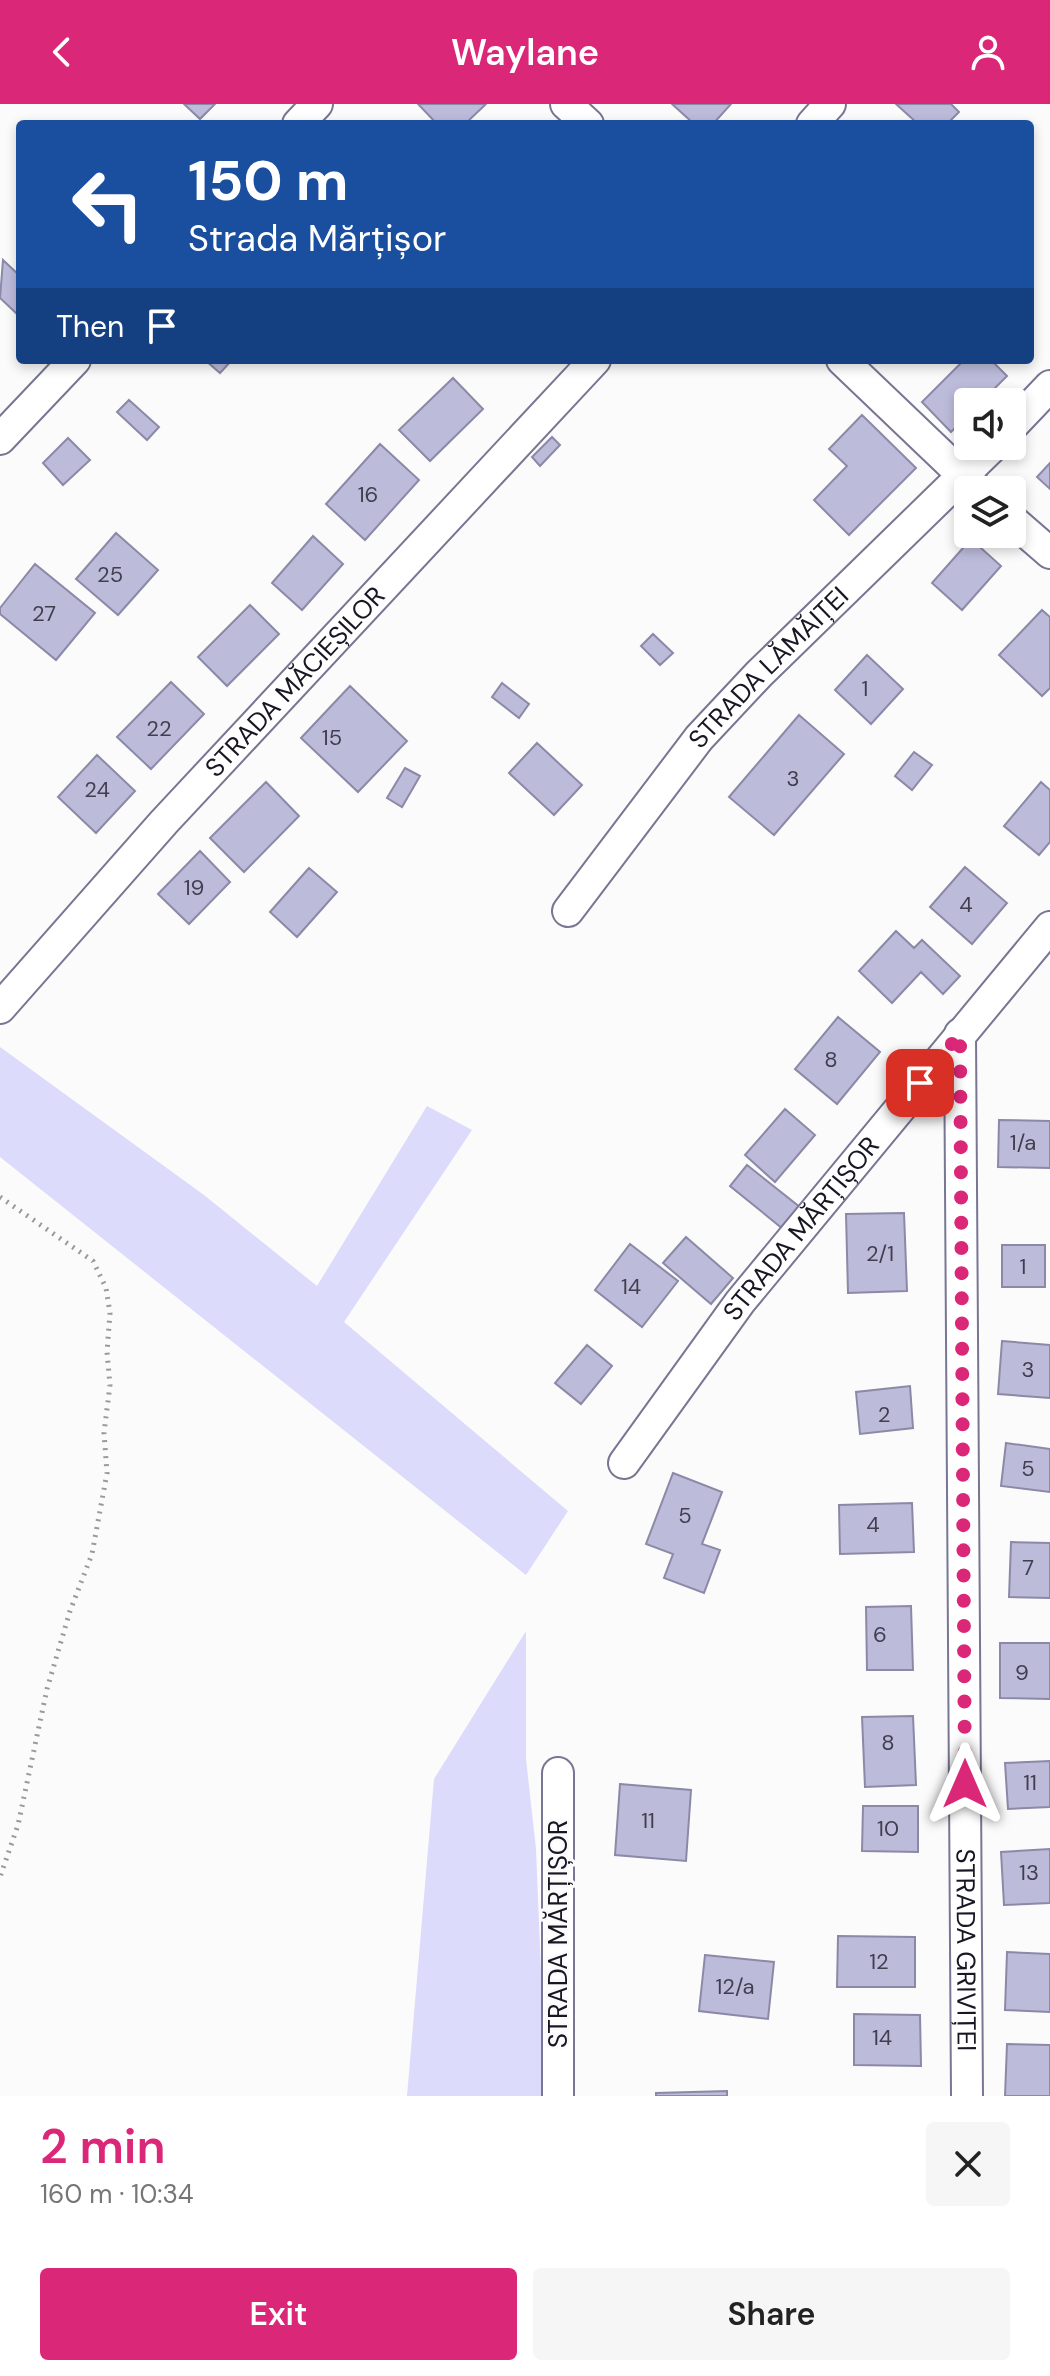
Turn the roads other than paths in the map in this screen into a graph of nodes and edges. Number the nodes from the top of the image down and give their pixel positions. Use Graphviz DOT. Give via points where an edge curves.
graph roads {
  1 [pos="317,104"];
  2 [pos="566,104"];
  3 [pos="830,104"];
  4 [pos="302,120"];
  5 [pos="584,120"];
  6 [pos="816,120"];
  7 [pos="71,364"];
  8 [pos="591,364"];
  9 [pos="846,364"];
  10 [pos="1050,386"];
  11 [pos="1026,411"];
  12 [pos="0,439"];
  13 [pos="963,476"];
  14 [pos="954,499"];
  15 [pos="1026,532"];
  16 [pos="1050,553"];
  17 [pos="568,911"];
  18 [pos="1050,927"];
  19 [pos="0,1008"];
  20 [pos="960,1034"];
  21 [pos="624,1463"];
  22 [pos="558,1773"];
  23 [pos="558,2096"];
  24 [pos="967,2096"];
  1 -- 4 [label="street"];
  2 -- 5 [label="street"];
  3 -- 6 [label="street"];
  7 -- 12 [label="street"];
  8 -- 19 [label="street, STRADA MĂCIEȘILOR" via="164,822"];
  9 -- 13 [label="street"];
  10 -- 11 [label="street"];
  14 -- 17 [label="street, STRADA LĂMĂIȚEI" via="759,674 699,738"];
  15 -- 16 [label="street"];
  18 -- 20 [label="street, STRADA MĂRȚIȘOR"];
  20 -- 21 [label="street, STRADA MĂRȚIȘOR" via="740,1302"];
  20 -- 24 [label="street, STRADA GRIVIȚEI"];
  22 -- 23 [label="street, STRADA MĂRȚIȘOR"];
}
